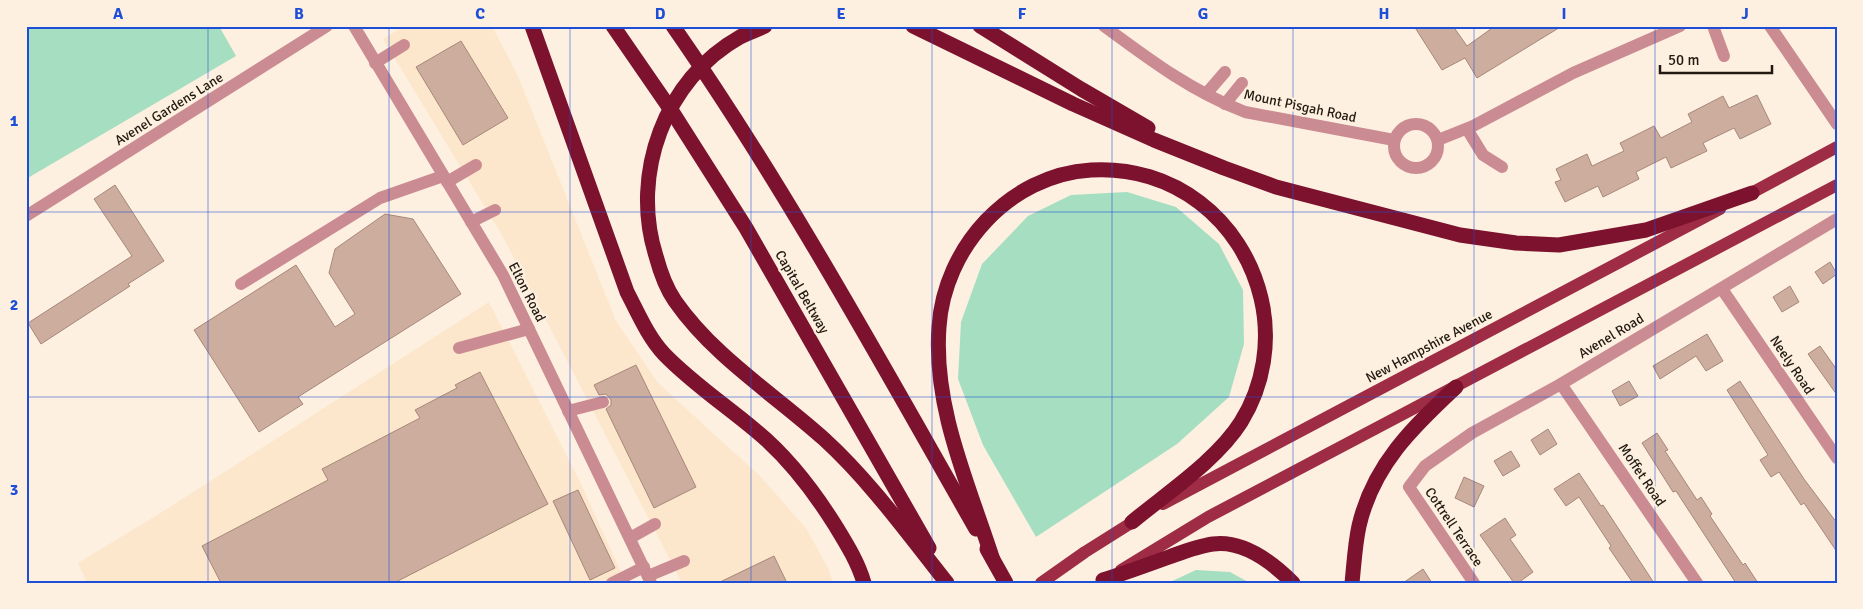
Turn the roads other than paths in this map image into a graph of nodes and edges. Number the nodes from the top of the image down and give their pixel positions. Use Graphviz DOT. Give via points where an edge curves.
graph roads {
  1 [pos="327,26"];
  2 [pos="354,26"];
  3 [pos="532,26"];
  4 [pos="613,26"];
  5 [pos="673,26"];
  6 [pos="765,26"];
  7 [pos="913,26"];
  8 [pos="980,26"];
  9 [pos="1104,26"];
  10 [pos="1680,26"];
  11 [pos="1713,26"];
  12 [pos="1770,26"];
  13 [pos="404,45"];
  14 [pos="1724,56"];
  15 [pos="375,63"];
  16 [pos="1225,72"];
  17 [pos="1242,83"];
  18 [pos="1206,94"];
  19 [pos="1225,104"];
  20 [pos="1837,124"];
  21 [pos="1467,128"];
  22 [pos="1394,140"];
  23 [pos="1438,140"];
  24 [pos="1837,147"];
  25 [pos="476,164"];
  26 [pos="1502,167"];
  27 [pos="1224,168"];
  28 [pos="445,179"];
  29 [pos="1837,185"];
  30 [pos="1752,193"];
  31 [pos="494,210"];
  32 [pos="26,216"];
  33 [pos="1837,219"];
  34 [pos="471,222"];
  35 [pos="242,284"];
  36 [pos="1722,288"];
  37 [pos="529,329"];
  38 [pos="459,348"];
  39 [pos="1561,384"];
  40 [pos="1456,387"];
  41 [pos="603,402"];
  42 [pos="568,411"];
  43 [pos="1837,458"];
  44 [pos="1409,487"];
  45 [pos="1132,522"];
  46 [pos="655,524"];
  47 [pos="630,538"];
  48 [pos="992,557"];
  49 [pos="684,561"];
  50 [pos="648,575"];
  51 [pos="1102,582"];
  52 [pos="612,583"];
  53 [pos="864,583"];
  54 [pos="948,583"];
  55 [pos="1006,583"];
  56 [pos="1041,583"];
  57 [pos="1294,583"];
  58 [pos="1352,583"];
  59 [pos="1474,583"];
  60 [pos="1697,583"];
  1 -- 32 [label="street, Avenel Gardens Lane"];
  2 -- 15 [label="street, Elton Road"];
  3 -- 53 [label="highway" via="627,292 643,323 663,352 683,372 755,430 802,477 841,535"];
  4 -- 54 [label="highway, Capital Beltway" via="746,228"];
  5 -- 48 [label="highway" via="788,203"];
  6 -- 54 [label="highway" via="719,51 678,94 667,115 649,171 647,206 650,239 660,270 674,299 695,327 848,462"];
  7 -- 27 [label="highway" via="1073,104"];
  8 -- 27 [label="highway" via="1124,114"];
  9 -- 18 [label="street, Mount Pisgah Road" via="1170,75"];
  10 -- 21 [label="street" via="1573,73"];
  11 -- 14 [label="street"];
  12 -- 20 [label="street"];
  13 -- 15 [label="street"];
  15 -- 28 [label="street, Elton Road"];
  16 -- 18 [label="street"];
  17 -- 19 [label="street"];
  18 -- 19 [label="street, Mount Pisgah Road"];
  19 -- 22 [label="street, Mount Pisgah Road" via="1248,113"];
  21 -- 23 [label="street"];
  21 -- 26 [label="street" via="1483,155"];
  22 -- 23 [label="street" via="1404,126 1420,123 1428,126"];
  22 -- 23 [label="street" via="1393,148 1401,163 1417,168 1432,161"];
  24 -- 30 [label="main road, New Hampshire Avenue"];
  25 -- 28 [label="street"];
  27 -- 30 [label="highway" via="1276,187 1460,235 1516,243 1559,245 1646,230"];
  28 -- 34 [label="street, Elton Road"];
  28 -- 35 [label="street" via="380,198"];
  29 -- 40 [label="main road"];
  30 -- 45 [label="main road, New Hampshire Avenue"];
  31 -- 34 [label="street"];
  33 -- 36 [label="street, Avenel Road"];
  34 -- 37 [label="street, Elton Road" via="503,275"];
  36 -- 39 [label="street, Avenel Road"];
  36 -- 43 [label="street, Neely Road"];
  37 -- 38 [label="street"];
  37 -- 42 [label="street, Elton Road"];
  39 -- 44 [label="street, Avenel Road" via="1472,434 1425,466"];
  39 -- 60 [label="street, Moffet Road"];
  40 -- 51 [label="main road" via="1208,518"];
  40 -- 58 [label="highway" via="1414,427 1383,467 1367,499 1359,526"];
  41 -- 42 [label="street"];
  42 -- 47 [label="street, Elton Road"];
  44 -- 59 [label="street, Cottrell Terrace"];
  45 -- 48 [label="highway" via="1226,443 1241,422 1262,374 1265,314 1246,254 1209,209 1165,181 1139,174 1090,170 1040,183 1014,196 991,215 970,238 954,264 944,294 938,325 941,388 948,424"];
  45 -- 56 [label="main road, New Hampshire Avenue"];
  46 -- 47 [label="street"];
  47 -- 50 [label="street, Elton Road"];
  48 -- 55 [label="highway"];
  49 -- 50 [label="street"];
  50 -- 52 [label="street"];
  51 -- 57 [label="highway" via="1214,544 1233,546 1257,555 1276,566"];
}
